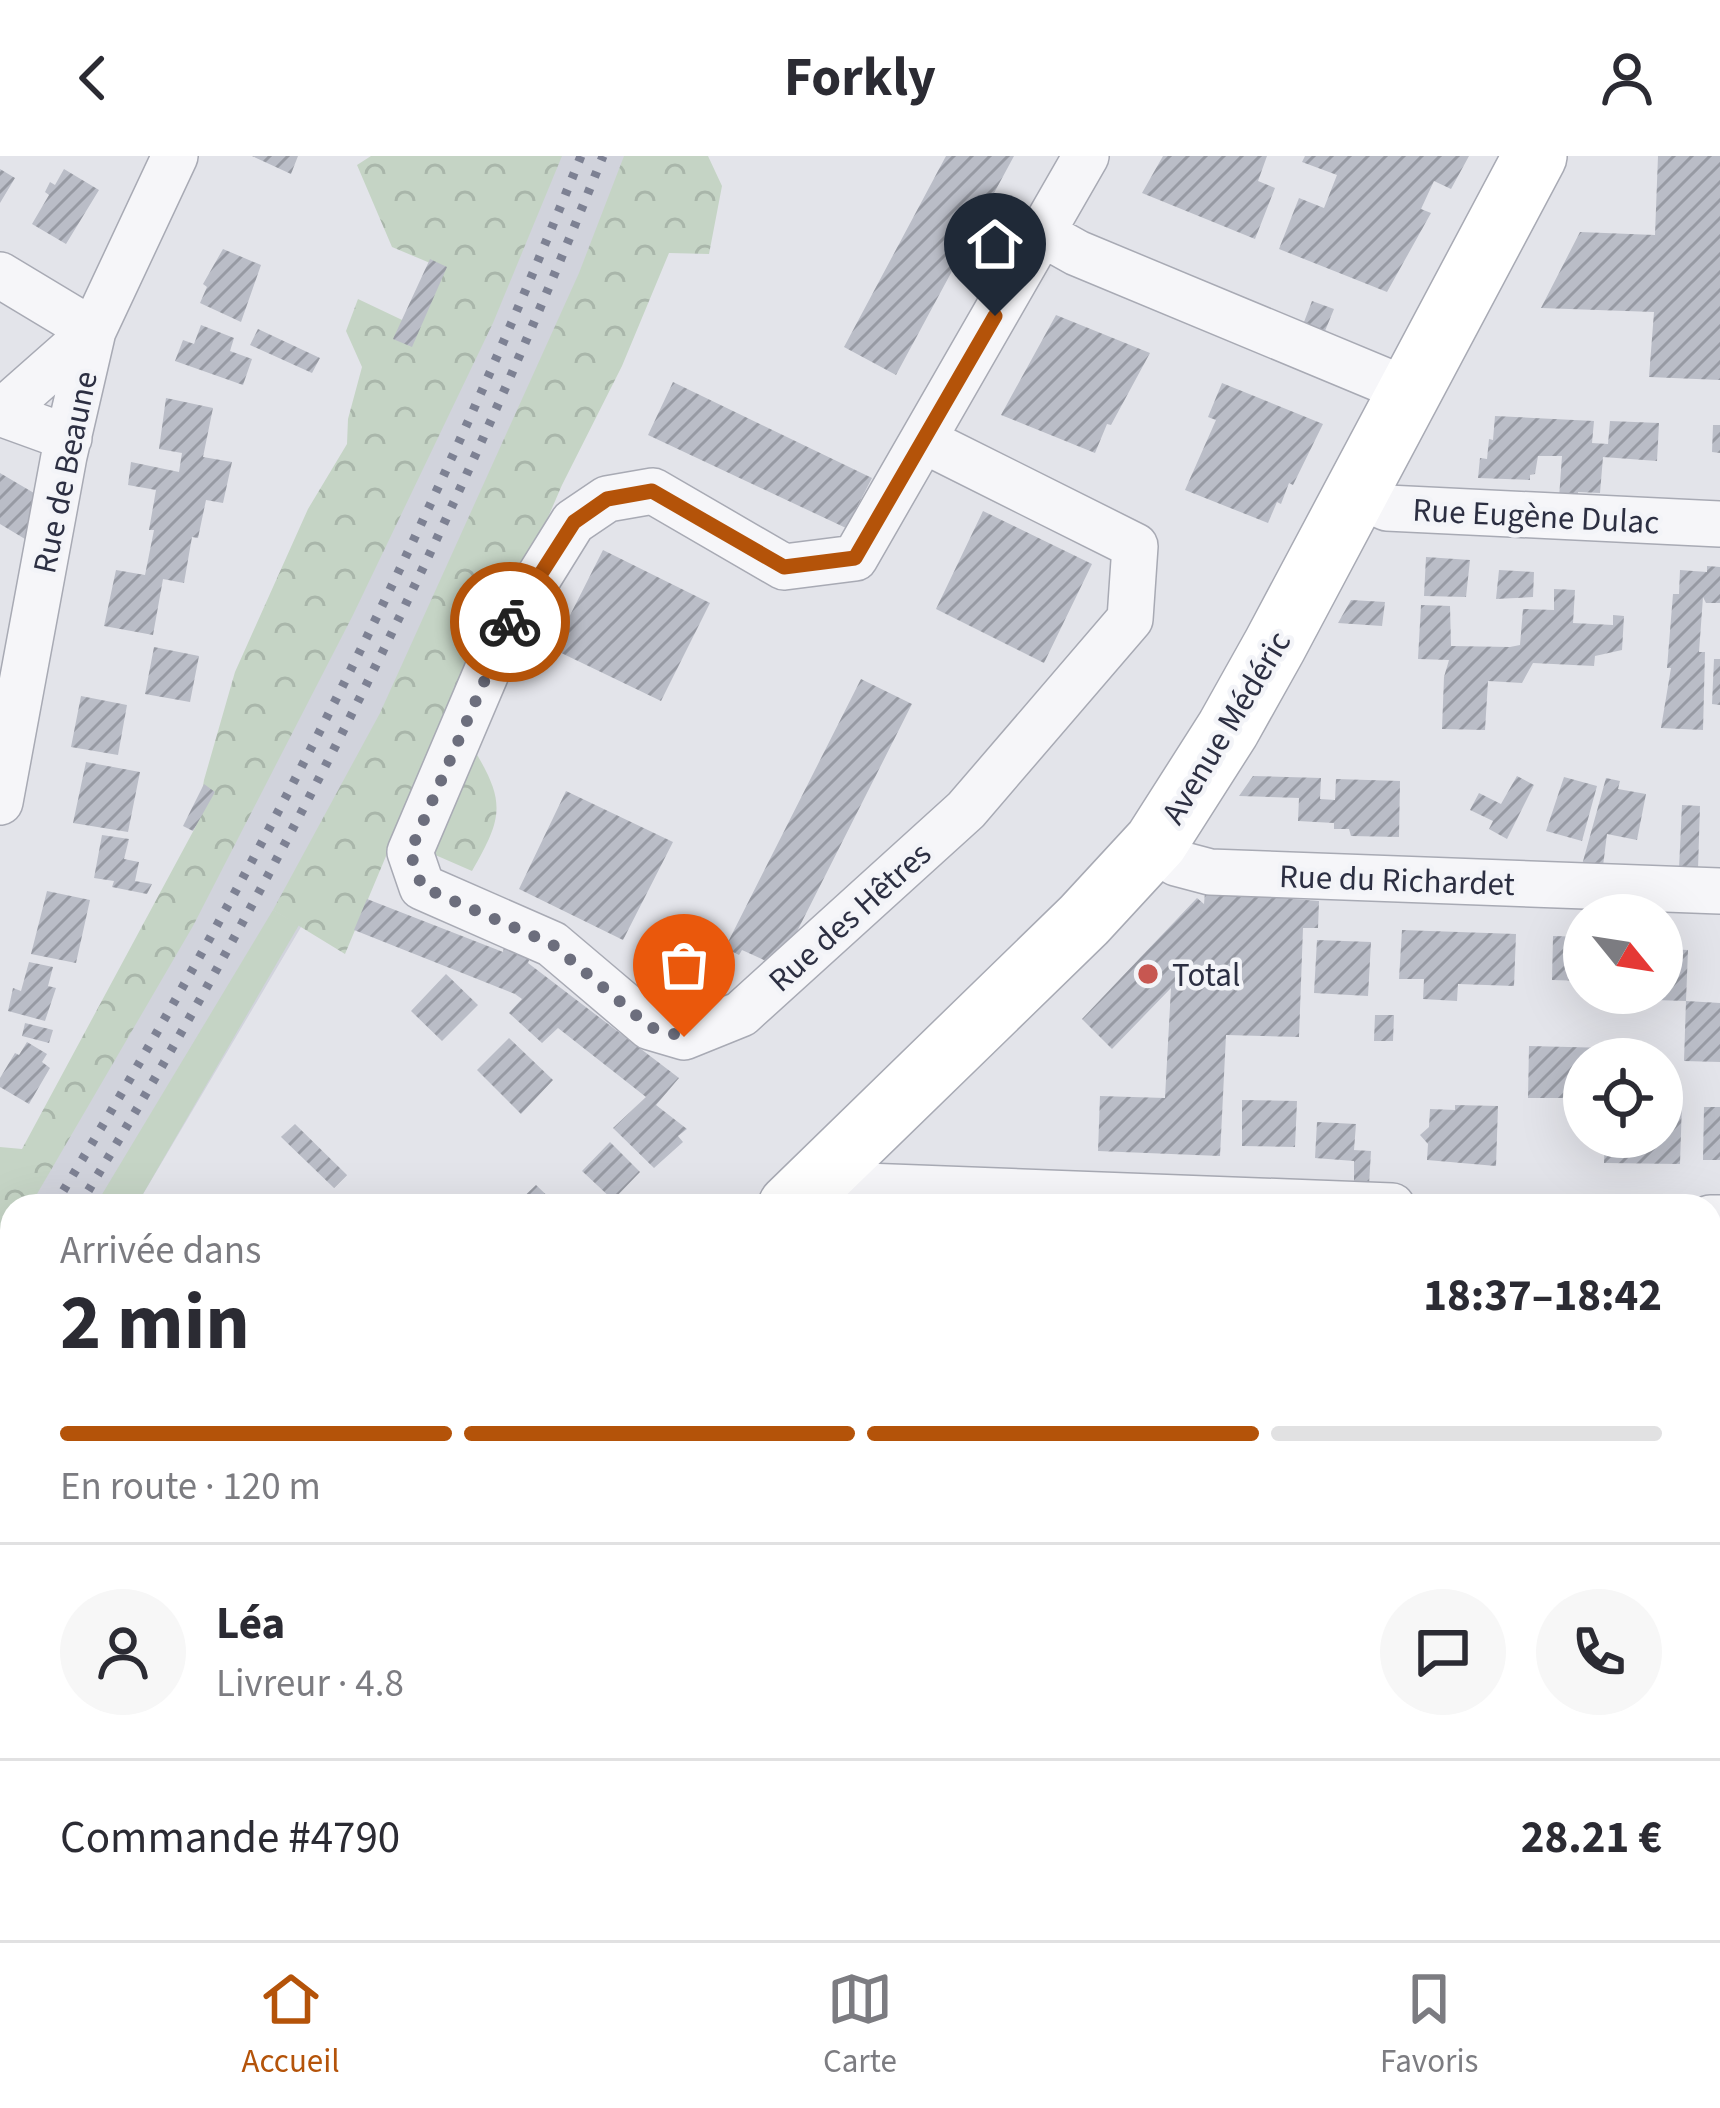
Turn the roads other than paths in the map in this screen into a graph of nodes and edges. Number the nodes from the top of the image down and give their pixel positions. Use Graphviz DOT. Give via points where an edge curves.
graph roads {
  1 [pos="175,156"];
  2 [pos="1086,156"];
  3 [pos="1535,156"];
  4 [pos="1043,234"];
  5 [pos="0,274"];
  6 [pos="93,331"];
  7 [pos="1409,391"];
  8 [pos="69,438"];
  9 [pos="923,440"];
  10 [pos="1354,494"];
  11 [pos="1720,524"];
  12 [pos="0,802"];
  13 [pos="1156,842"];
  14 [pos="1720,891"];
  15 [pos="834,1161"];
  16 [pos="802,1194"];
  17 [pos="1076,1194"];
  1 -- 6 [label="street, Rue de Beaune"];
  2 -- 4 [label="street, Rue des Hêtres"];
  3 -- 7 [label="main road, Avenue Médéric"];
  4 -- 7 [label="street"];
  4 -- 9 [label="street, Rue des Hêtres"];
  5 -- 6 [label="street"];
  6 -- 8 [label="street, Rue de Beaune"];
  6 -- 8 [label="street" via="0,413"];
  7 -- 10 [label="main road, Avenue Médéric"];
  8 -- 12 [label="street, Rue de Beaune"];
  9 -- 9 [label="street, Rue des Hêtres" via="1135,546 1130,619 966,810 741,1014 684,1037 650,1027 552,944 422,887 410,852 501,638 574,522 607,499 652,491 784,567 855,558"];
  10 -- 11 [label="street, Rue Eugène Dulac" via="1387,508"];
  10 -- 13 [label="main road, Avenue Médéric" via="1238,712"];
  13 -- 14 [label="street, Rue du Richardet" via="1176,863 1210,872"];
  13 -- 15 [label="main road, Avenue Médéric"];
  15 -- 16 [label="main road, Avenue Médéric"];
  15 -- 17 [label="street" via="866,1186"];
}
